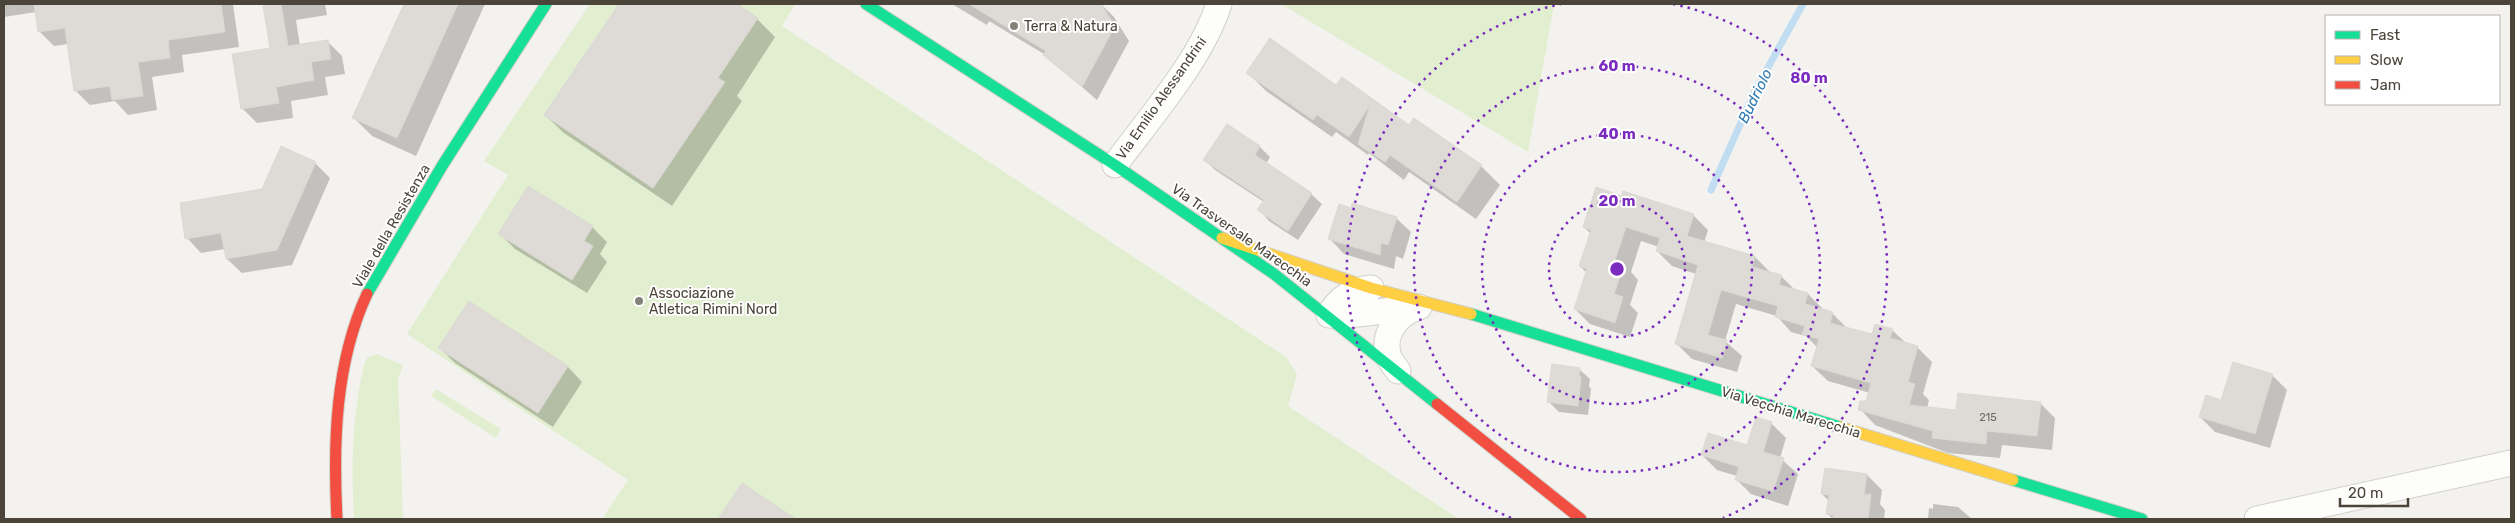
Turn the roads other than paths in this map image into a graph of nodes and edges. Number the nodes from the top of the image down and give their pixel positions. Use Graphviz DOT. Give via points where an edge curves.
graph roads {
  1 [pos="546,4"];
  2 [pos="1219,4"];
  3 [pos="872,5"];
  4 [pos="1115,165"];
  5 [pos="1222,238"];
  6 [pos="1371,288"];
  7 [pos="1428,306"];
  8 [pos="1329,315"];
  9 [pos="1398,371"];
  10 [pos="2511,463"];
  11 [pos="2315,513"];
  12 [pos="337,519"];
  13 [pos="1581,519"];
  14 [pos="2142,519"];
  15 [pos="2257,519"];
  1 -- 12 [label="street, Viale della Resistenza" via="422,198 374,279 356,321 340,393 335,453"];
  2 -- 4 [label="street, Via Emilio Alessandrini" via="1190,61"];
  3 -- 4 [label="street, Via Trasversale Marecchia"];
  4 -- 5 [label="street, Via Trasversale Marecchia"];
  5 -- 6 [label="street, Via Vecchia Marecchia"];
  5 -- 8 [label="street, Via Trasversale Marecchia"];
  6 -- 7 [label="street, Via Vecchia Marecchia"];
  6 -- 8 [label="street" via="1356,290 1337,302"];
  7 -- 8 [label="street, Via Vecchia Marecchia" via="1352,316"];
  7 -- 9 [label="street" via="1398,317 1391,328 1389,357"];
  7 -- 14 [label="street, Via Vecchia Marecchia"];
  8 -- 9 [label="street, Via Trasversale Marecchia"];
  9 -- 13 [label="street, Via Trasversale Marecchia"];
  10 -- 11 [label="street"];
  11 -- 15 [label="street"];
}
